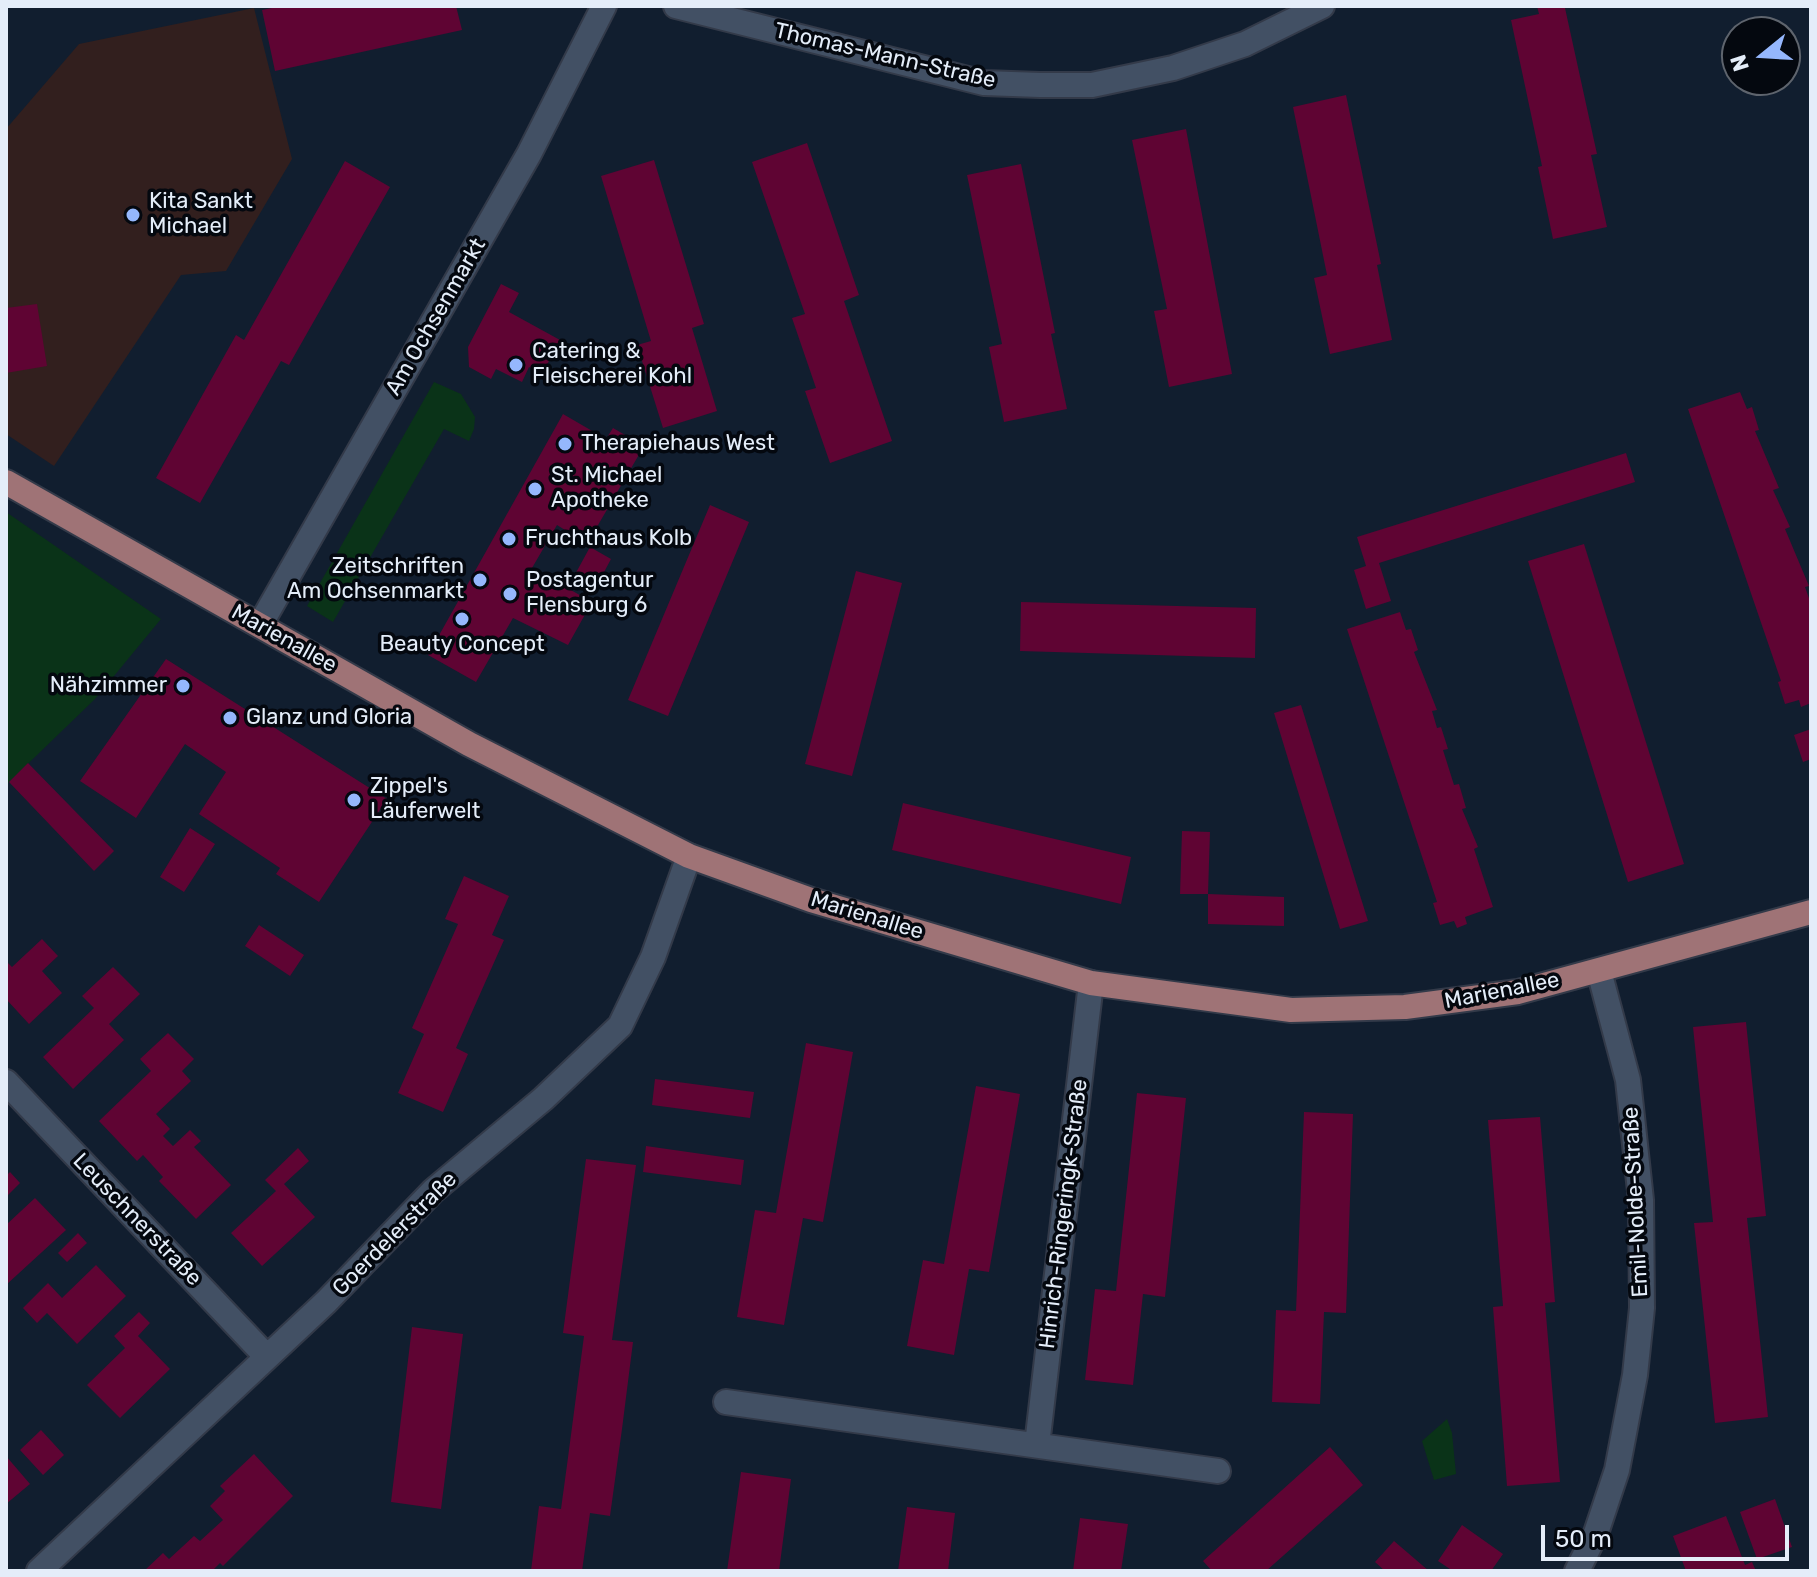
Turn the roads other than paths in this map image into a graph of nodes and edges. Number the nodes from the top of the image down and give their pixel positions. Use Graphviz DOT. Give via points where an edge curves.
graph roads {
  1 [pos="604,6"];
  2 [pos="676,6"];
  3 [pos="1322,6"];
  4 [pos="6,482"];
  5 [pos="260,625"];
  6 [pos="689,856"];
  7 [pos="1811,912"];
  8 [pos="1599,971"];
  9 [pos="1091,983"];
  10 [pos="6,1082"];
  11 [pos="267,1357"];
  12 [pos="726,1402"];
  13 [pos="1037,1445"];
  14 [pos="1218,1471"];
  15 [pos="39,1571"];
  16 [pos="1577,1571"];
  1 -- 5 [label="street, Am Ochsenmarkt" via="529,154"];
  2 -- 3 [label="street, Thomas-Mann-Straße" via="984,83 1092,85 1173,68 1245,44"];
  4 -- 5 [label="main road, Marienallee"];
  5 -- 6 [label="main road, Marienallee" via="469,744"];
  6 -- 9 [label="main road, Marienallee" via="811,900"];
  6 -- 11 [label="street, Goerdelerstraße" via="653,957 620,1026 433,1191"];
  7 -- 8 [label="main road, Marienallee"];
  8 -- 9 [label="main road, Marienallee" via="1518,992 1352,1011 1291,1010"];
  8 -- 16 [label="street, Emil-Nolde-Straße" via="1628,1080 1641,1200 1642,1308 1617,1470"];
  9 -- 13 [label="street, Hinrich-Ringeringk-Straße"];
  10 -- 11 [label="street, Leuschnerstraße"];
  11 -- 15 [label="street, Goerdelerstraße"];
  12 -- 13 [label="street"];
  13 -- 14 [label="street"];
}
